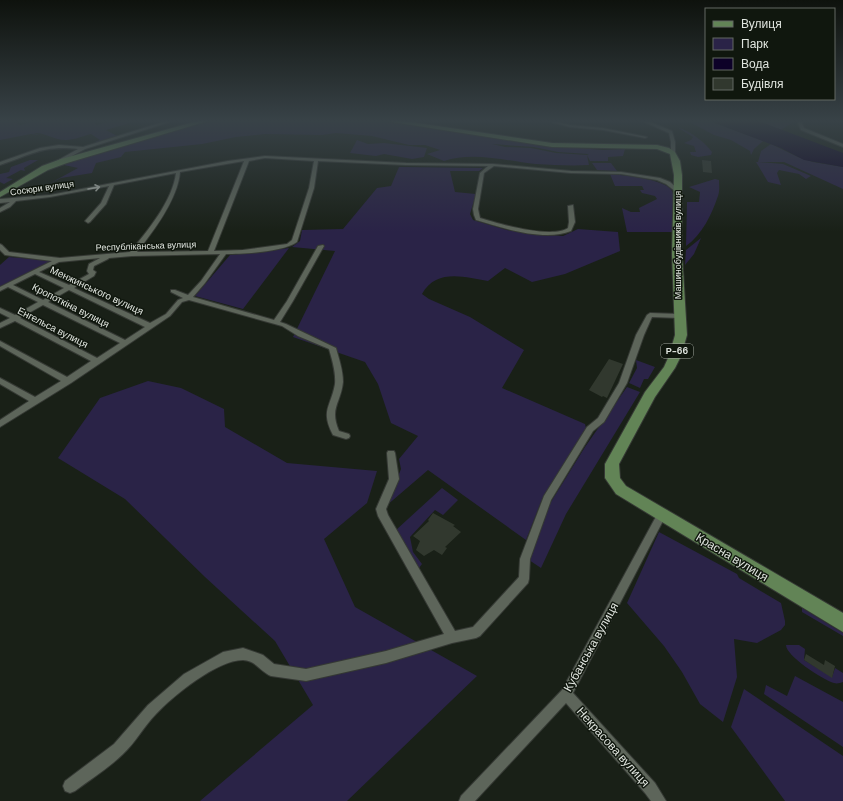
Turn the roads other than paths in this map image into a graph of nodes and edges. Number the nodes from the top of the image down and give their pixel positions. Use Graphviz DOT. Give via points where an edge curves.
graph roads {
  1 [pos="16,157"];
  2 [pos="66,157"];
  3 [pos="77,157"];
  4 [pos="262,157"];
  5 [pos="275,157"];
  6 [pos="674,157"];
  7 [pos="247,159"];
  8 [pos="316,159"];
  9 [pos="0,164"];
  10 [pos="54,164"];
  11 [pos="493,165"];
  12 [pos="178,172"];
  13 [pos="658,179"];
  14 [pos="112,185"];
  15 [pos="678,186"];
  16 [pos="0,195"];
  17 [pos="14,200"];
  18 [pos="0,201"];
  19 [pos="571,206"];
  20 [pos="0,210"];
  21 [pos="88,221"];
  22 [pos="0,246"];
  23 [pos="321,246"];
  24 [pos="210,252"];
  25 [pos="226,252"];
  26 [pos="132,254"];
  27 [pos="114,255"];
  28 [pos="60,260"];
  29 [pos="35,272"];
  30 [pos="8,285"];
  31 [pos="0,289"];
  32 [pos="69,289"];
  33 [pos="173,291"];
  34 [pos="189,298"];
  35 [pos="44,302"];
  36 [pos="0,310"];
  37 [pos="679,316"];
  38 [pos="14,318"];
  39 [pos="276,322"];
  40 [pos="0,326"];
  41 [pos="150,326"];
  42 [pos="0,343"];
  43 [pos="125,343"];
  44 [pos="98,361"];
  45 [pos="0,381"];
  46 [pos="68,381"];
  47 [pos="36,402"];
  48 [pos="0,424"];
  49 [pos="346,436"];
  50 [pos="391,453"];
  51 [pos="621,490"];
  52 [pos="662,514"];
  53 [pos="843,623"];
  54 [pos="452,637"];
  55 [pos="566,694"];
  56 [pos="70,786"];
  57 [pos="466,801"];
  58 [pos="659,801"];
  1 -- 9 [label="street"];
  2 -- 10 [label="street"];
  3 -- 10 [label="main road"];
  4 -- 7 [label="street, Сосюри вулиця"];
  5 -- 8 [label="street, Сосюри вулиця"];
  6 -- 15 [label="main road, Машинобудівників вулиця / Р-66" via="678,168"];
  7 -- 12 [label="street, Сосюри вулиця"];
  7 -- 24 [label="street"];
  8 -- 11 [label="street, Сосюри вулиця"];
  8 -- 25 [label="street, Республіканська вулиця" via="311,190 295,241 289,245"];
  10 -- 16 [label="main road"];
  11 -- 13 [label="street, Сосюри вулиця" via="571,172 621,173"];
  11 -- 19 [label="street" via="482,173 482,185 475,209 478,219 516,229 561,233 569,231 571,227"];
  12 -- 14 [label="street, Сосюри вулиця"];
  12 -- 26 [label="street" via="173,193"];
  13 -- 15 [label="street"];
  13 -- 15 [label="street, Сосюри вулиця"];
  17 -- 14 [label="street, Сосюри вулиця, one-way"];
  14 -- 21 [label="street" via="103,204"];
  15 -- 37 [label="main road, Машинобудівників вулиця / Р-66"];
  17 -- 18 [label="street, Сосюри вулиця"];
  17 -- 20 [label="street"];
  22 -- 28 [label="street" via="7,254"];
  23 -- 39 [label="street"];
  24 -- 25 [label="street, Республіканська вулиця"];
  24 -- 26 [label="street, Республіканська вулиця"];
  25 -- 34 [label="street"];
  26 -- 27 [label="street, Республіканська вулиця"];
  27 -- 28 [label="street" via="75,255"];
  27 -- 32 [label="street" via="95,262 91,266 92,275"];
  28 -- 29 [label="street"];
  29 -- 30 [label="street"];
  29 -- 32 [label="street, Менжинського вулиця"];
  30 -- 31 [label="street"];
  30 -- 35 [label="street, Кропоткіна вулиця"];
  32 -- 35 [label="street"];
  32 -- 41 [label="street, Менжинського вулиця"];
  33 -- 34 [label="street"];
  34 -- 39 [label="street"];
  34 -- 41 [label="street" via="180,301 168,314"];
  35 -- 38 [label="street"];
  35 -- 43 [label="street, Кропоткіна вулиця"];
  36 -- 38 [label="street, Енгельса вулиця"];
  37 -- 51 [label="main road, Машинобудівників вулиця / Р-66" via="681,335 675,356 612,464 610,473"];
  37 -- 54 [label="street" via="650,315 640,335 623,384 601,420 590,429 547,499 525,559 524,579 476,632"];
  38 -- 40 [label="street"];
  38 -- 44 [label="street, Енгельса вулиця"];
  39 -- 49 [label="street" via="332,348 339,374 330,422 336,433"];
  41 -- 43 [label="street"];
  42 -- 46 [label="street"];
  43 -- 44 [label="street"];
  44 -- 46 [label="street"];
  45 -- 47 [label="street"];
  46 -- 47 [label="street"];
  47 -- 48 [label="street"];
  50 -- 54 [label="street" via="394,478 381,509 383,516"];
  51 -- 52 [label="main road, Красна вулиця / Р-66"];
  52 -- 53 [label="main road, Красна вулиця / Р-66"];
  52 -- 55 [label="street, Кубанська вулиця"];
  54 -- 56 [label="street" via="386,657 306,675 271,670 259,659 243,654 223,658 188,678 152,709 119,749"];
  55 -- 57 [label="street, Кубанська вулиця"];
  55 -- 58 [label="street, Некрасова вулиця"];
}
